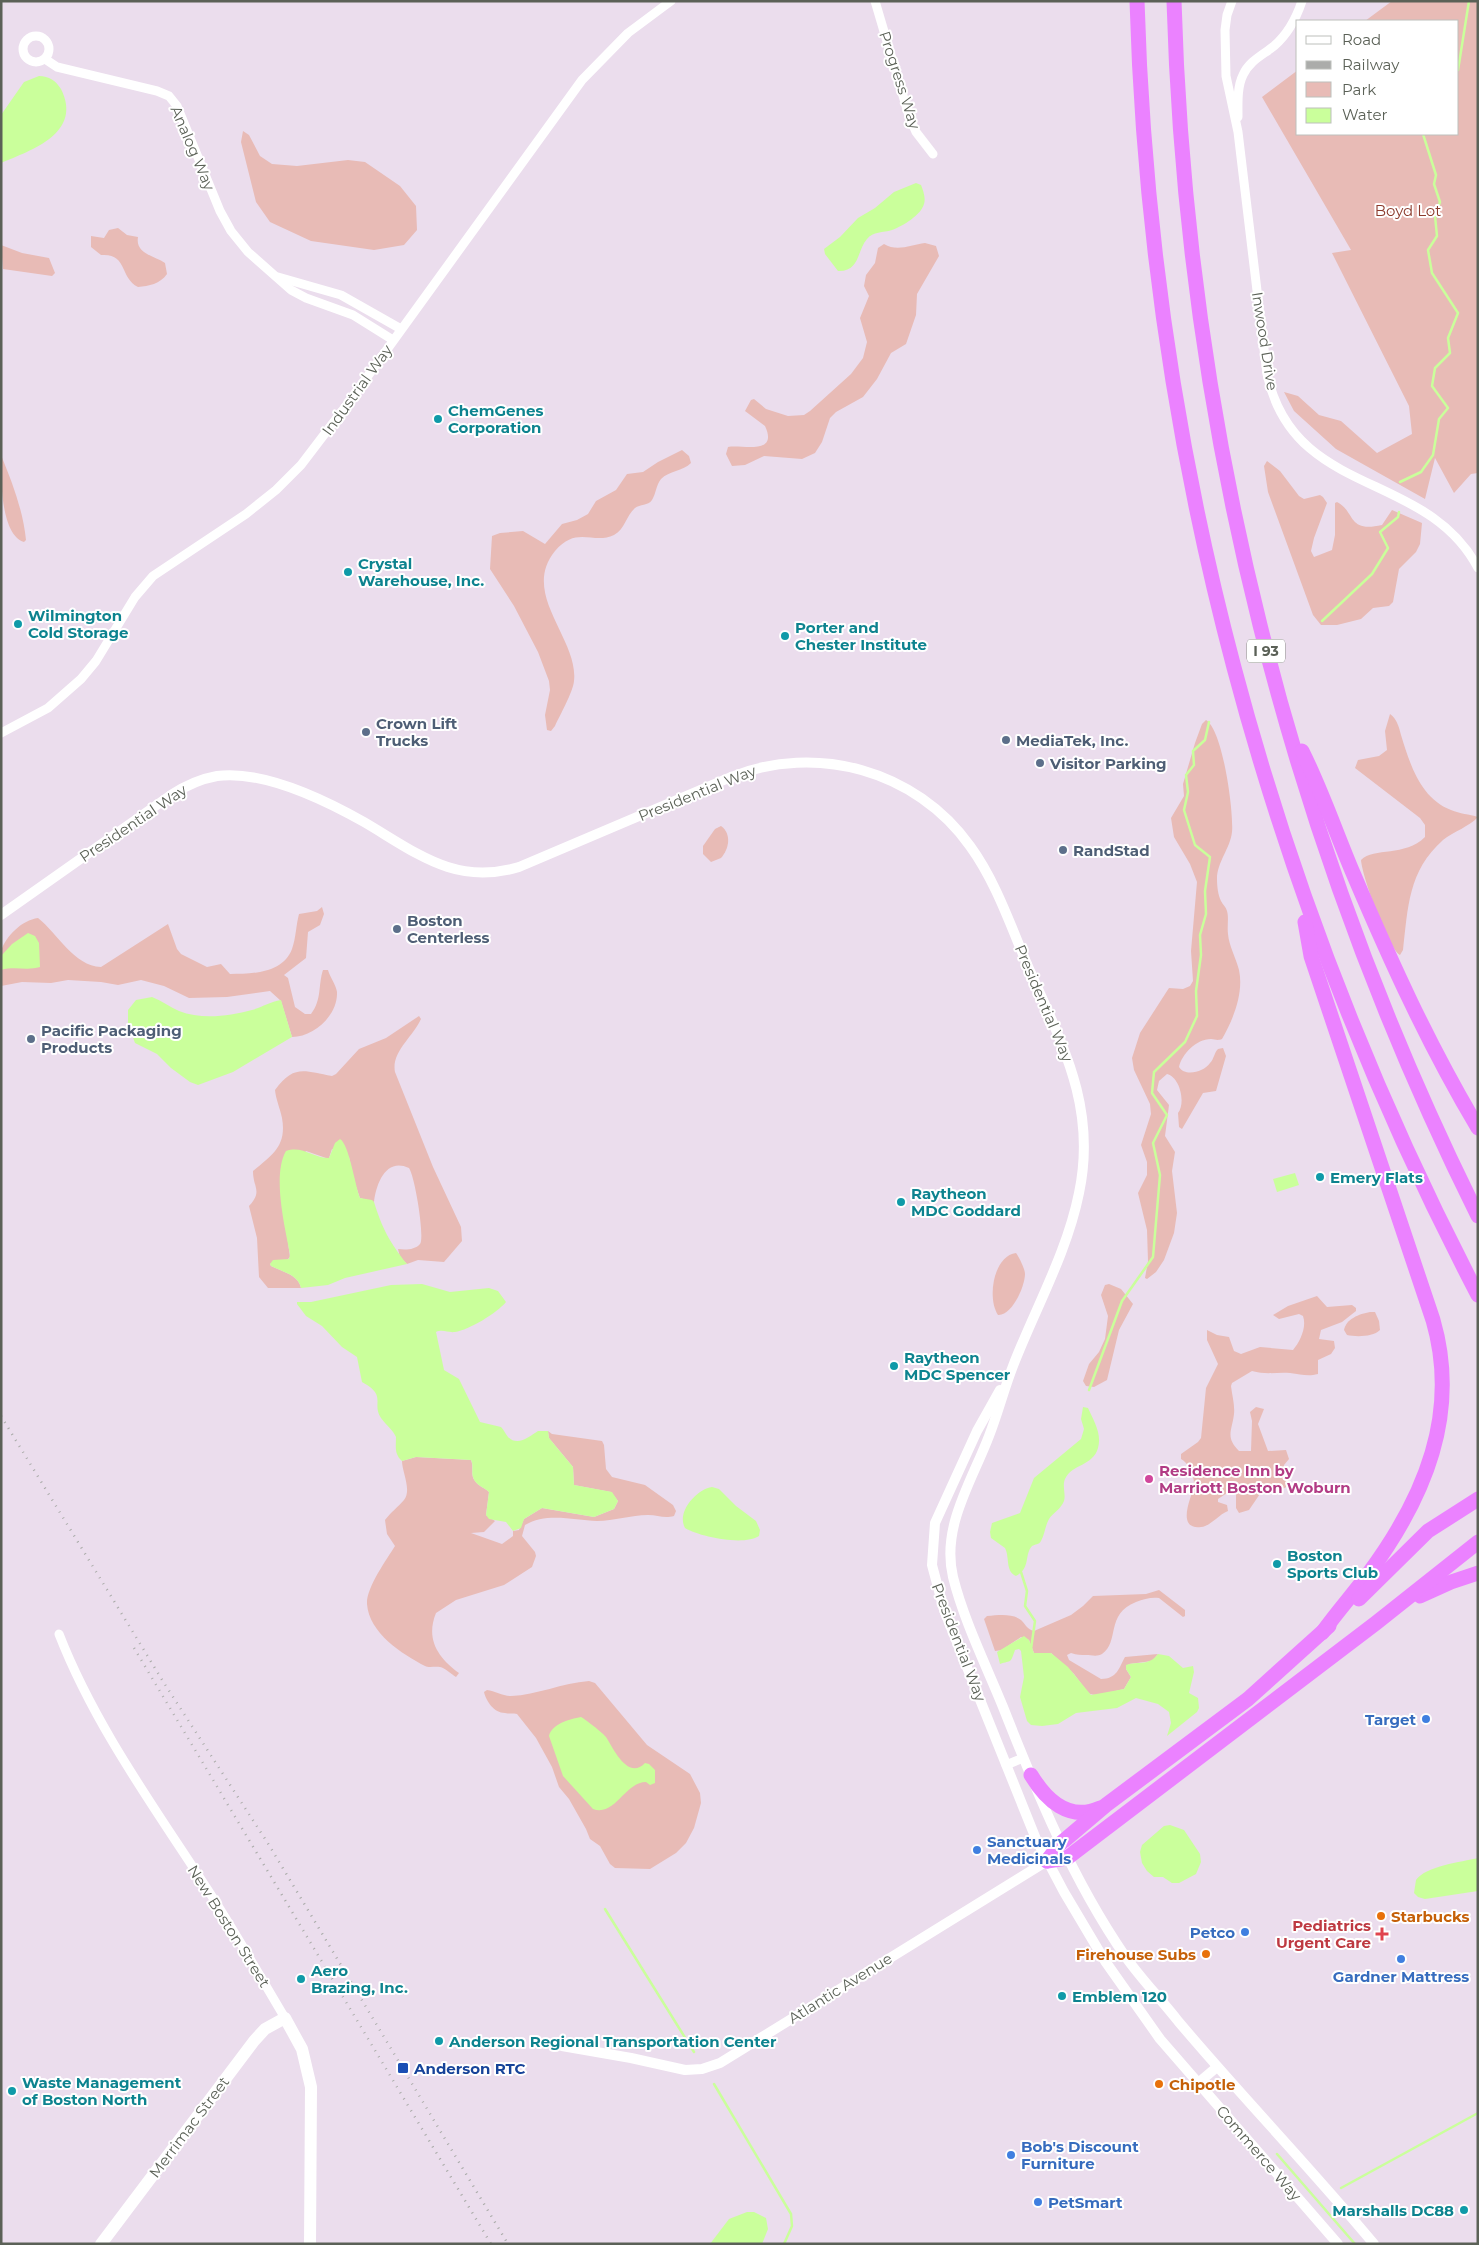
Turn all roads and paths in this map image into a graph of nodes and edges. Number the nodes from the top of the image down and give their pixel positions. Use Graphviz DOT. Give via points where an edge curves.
graph roads {
  1 [pos="671,1"];
  2 [pos="875,1"];
  3 [pos="1138,1"];
  4 [pos="1174,1"];
  5 [pos="1232,1"];
  6 [pos="1302,1"];
  7 [pos="45,59"];
  8 [pos="1238,132"];
  9 [pos="933,154"];
  10 [pos="278,277"];
  11 [pos="401,329"];
  12 [pos="393,340"];
  13 [pos="1478,568"];
  14 [pos="1285,719"];
  15 [pos="1,733"];
  16 [pos="1296,874"];
  17 [pos="1,915"];
  18 [pos="1478,1128"];
  19 [pos="1478,1216"];
  20 [pos="1478,1296"];
  21 [pos="1012,1368"];
  22 [pos="1478,1499"];
  23 [pos="1473,1546"];
  24 [pos="1478,1573"];
  25 [pos="1376,1622"];
  26 [pos="1322,1633"];
  27 [pos="59,1634"];
  28 [pos="1023,1758"];
  29 [pos="1006,1765"];
  30 [pos="1031,1775"];
  31 [pos="1106,1805"];
  32 [pos="1064,1851"];
  33 [pos="1047,1862"];
  34 [pos="285,2018"];
  35 [pos="562,2046"];
  36 [pos="1217,2067"];
  37 [pos="1198,2083"];
  38 [pos="101,2244"];
  39 [pos="310,2244"];
  40 [pos="1338,2244"];
  41 [pos="1374,2244"];
  1 -- 11 [label="street, Industrial Way" via="617,43 582,80"];
  2 -- 9 [label="street, Progress Way" via="916,132"];
  3 -- 16 [label="highway, I 93" via="1151,216 1165,332 1183,440 1209,570 1233,667"];
  4 -- 14 [label="highway, I 93" via="1186,200 1210,386 1235,523"];
  5 -- 8 [label="street, Inwood Drive" via="1226,19 1224,44"];
  6 -- 8 [label="street, Inwood Drive" via="1294,22 1282,39 1254,60 1243,75 1239,90"];
  7 -- 10 [label="street, Analog Way" via="62,69 148,88 169,96 225,222 248,252"];
  8 -- 13 [label="street, Inwood Drive" via="1267,374 1272,394 1286,422 1300,440 1324,460 1439,520 1461,542"];
  10 -- 11 [label="street, Analog Way" via="341,295"];
  10 -- 12 [label="street, Analog Way" via="291,290 353,315"];
  11 -- 12 [label="street, Industrial Way"];
  12 -- 15 [label="street, Industrial Way" via="312,451 286,480 237,521 153,576 135,597 83,677 48,708"];
  14 -- 18 [label="highway" via="1316,779 1416,1015"];
  14 -- 19 [label="highway, I 93" via="1319,832 1369,971 1416,1084"];
  16 -- 20 [label="highway, I 93" via="1329,968 1380,1093"];
  16 -- 26 [label="highway" via="1311,956 1433,1320 1443,1377 1438,1432 1414,1498 1384,1551"];
  17 -- 21 [label="street, Presidential Way" via="171,795 191,783 216,776 248,777 292,790 348,813 434,863 485,873 519,867 762,767 800,762 832,763 887,778 917,794 939,811 976,855 994,888 1060,1041 1081,1102 1084,1156 1076,1207"];
  21 -- 28 [label="street, Presidential Way" via="990,1434 954,1522 950,1552 952,1573 962,1605"];
  21 -- 29 [label="street, Presidential Way" via="944,1500 935,1523 932,1556 944,1610"];
  22 -- 26 [label="highway" via="1438,1523"];
  23 -- 25 [label="highway"];
  24 -- 25 [label="highway" via="1430,1591"];
  25 -- 32 [label="highway"];
  26 -- 31 [label="highway" via="1248,1699"];
  27 -- 34 [label="street, New Boston Street" via="87,1697"];
  28 -- 29 [label="street"];
  28 -- 30 [label="street, Presidential Way"];
  29 -- 33 [label="street, Presidential Way"];
  30 -- 31 [label="highway" via="1050,1800 1068,1811 1087,1812"];
  30 -- 32 [label="street, Presidential Way"];
  31 -- 32 [label="highway"];
  32 -- 33 [label="highway"];
  32 -- 36 [label="street, Commerce Way" via="1124,1954"];
  33 -- 35 [label="street, Atlantic Avenue" via="707,2068 679,2069"];
  33 -- 37 [label="street, Commerce Way" via="1120,1983 1155,2032"];
  34 -- 38 [label="main road, Merrimac Street" via="263,2030 254,2041"];
  34 -- 39 [label="main road, New Boston Street" via="302,2049 311,2087"];
  36 -- 37 [label="street"];
  36 -- 41 [label="street, Commerce Way"];
  37 -- 40 [label="street, Commerce Way"];
}
